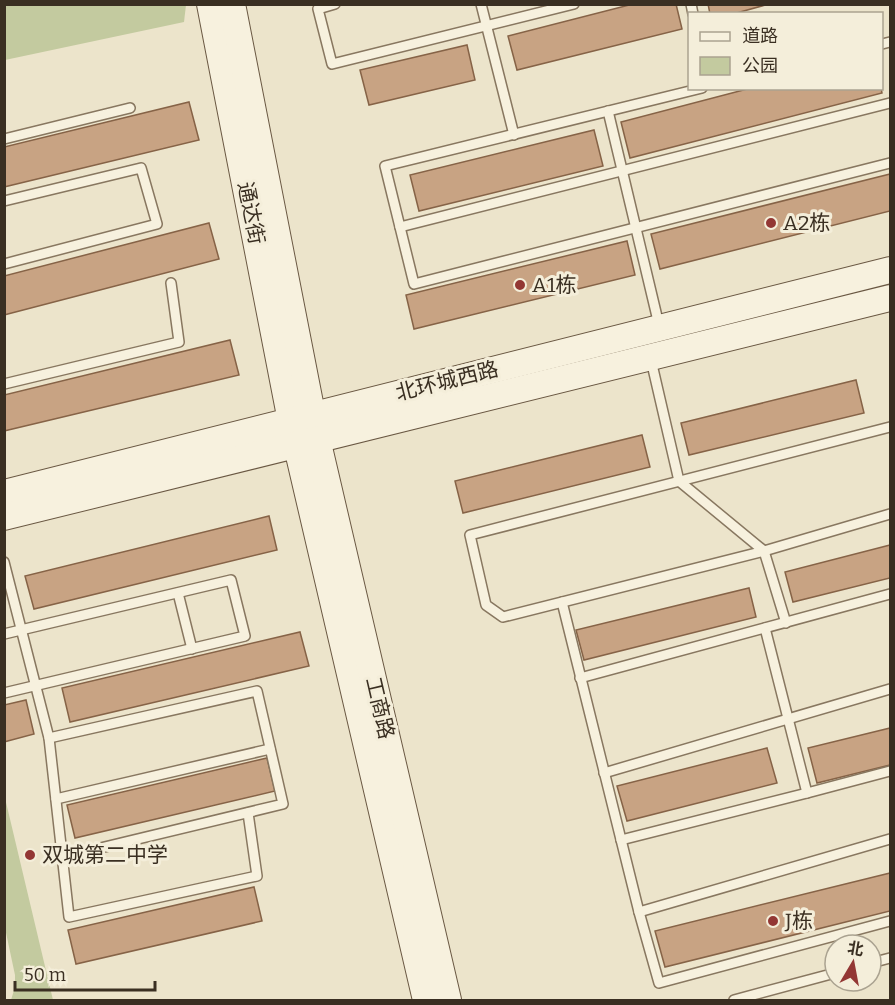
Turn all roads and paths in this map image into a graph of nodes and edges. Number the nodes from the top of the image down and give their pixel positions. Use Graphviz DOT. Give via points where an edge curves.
graph roads {
  1 [pos="210,4"];
  2 [pos="232,4"];
  3 [pos="335,4"];
  4 [pos="481,4"];
  5 [pos="574,4"];
  6 [pos="486,26"];
  7 [pos="694,90"];
  8 [pos="891,103"];
  9 [pos="129,108"];
  10 [pos="609,111"];
  11 [pos="514,135"];
  12 [pos="4,139"];
  13 [pos="891,163"];
  14 [pos="622,171"];
  15 [pos="4,201"];
  16 [pos="400,227"];
  17 [pos="636,227"];
  18 [pos="4,264"];
  19 [pos="891,270"];
  20 [pos="171,283"];
  21 [pos="891,298"];
  22 [pos="660,344"];
  23 [pos="4,384"];
  24 [pos="891,427"];
  25 [pos="304,430"];
  26 [pos="680,481"];
  27 [pos="4,493"];
  28 [pos="891,514"];
  29 [pos="4,517"];
  30 [pos="764,551"];
  31 [pos="4,562"];
  32 [pos="178,593"];
  33 [pos="891,594"];
  34 [pos="562,602"];
  35 [pos="786,623"];
  36 [pos="765,628"];
  37 [pos="22,630"];
  38 [pos="4,634"];
  39 [pos="192,649"];
  40 [pos="580,678"];
  41 [pos="36,686"];
  42 [pos="891,689"];
  43 [pos="4,693"];
  44 [pos="788,719"];
  45 [pos="49,738"];
  46 [pos="270,749"];
  47 [pos="891,771"];
  48 [pos="604,773"];
  49 [pos="807,793"];
  50 [pos="56,799"];
  51 [pos="248,813"];
  52 [pos="621,840"];
  53 [pos="891,840"];
  54 [pos="63,857"];
  55 [pos="639,912"];
  56 [pos="891,921"];
  57 [pos="823,976"];
  58 [pos="426,1000"];
  59 [pos="448,1000"];
  60 [pos="734,1000"];
  1 -- 25 [label="main road, 通达街"];
  2 -- 25 [label="main road, 通达街"];
  3 -- 6 [label="lane" via="318,9 332,64"];
  4 -- 6 [label="lane"];
  5 -- 6 [label="lane"];
  6 -- 11 [label="lane"];
  7 -- 10 [label="lane"];
  8 -- 14 [label="lane"];
  9 -- 12 [label="lane"];
  10 -- 11 [label="lane"];
  10 -- 14 [label="lane"];
  11 -- 16 [label="lane" via="385,166"];
  13 -- 17 [label="lane"];
  14 -- 16 [label="lane"];
  14 -- 17 [label="lane"];
  15 -- 18 [label="lane" via="141,168 157,224"];
  16 -- 17 [label="lane" via="414,284"];
  17 -- 22 [label="lane"];
  19 -- 22 [label="main road, 北环城西路"];
  20 -- 23 [label="lane" via="179,342"];
  21 -- 22 [label="main road, 北环城西路"];
  22 -- 25 [label="main road, 北环城西路"];
  22 -- 26 [label="lane"];
  24 -- 26 [label="lane"];
  25 -- 27 [label="main road, 北环城西路"];
  25 -- 29 [label="main road, 北环城西路"];
  25 -- 58 [label="main road, 工商路"];
  25 -- 59 [label="main road, 工商路"];
  26 -- 30 [label="lane"];
  26 -- 34 [label="lane" via="470,535 486,605 503,617"];
  28 -- 30 [label="lane"];
  30 -- 34 [label="lane"];
  30 -- 35 [label="lane"];
  31 -- 37 [label="lane"];
  32 -- 37 [label="lane"];
  32 -- 39 [label="lane"];
  32 -- 39 [label="lane" via="231,580 245,636"];
  33 -- 35 [label="lane"];
  34 -- 40 [label="lane"];
  35 -- 36 [label="lane"];
  36 -- 40 [label="lane"];
  36 -- 44 [label="lane"];
  37 -- 38 [label="lane"];
  37 -- 41 [label="lane"];
  39 -- 41 [label="lane"];
  40 -- 48 [label="lane"];
  41 -- 43 [label="lane"];
  41 -- 45 [label="lane"];
  42 -- 44 [label="lane"];
  44 -- 48 [label="lane"];
  44 -- 49 [label="lane"];
  45 -- 46 [label="lane" via="257,691"];
  45 -- 50 [label="lane"];
  46 -- 50 [label="lane"];
  46 -- 51 [label="lane" via="283,804"];
  47 -- 49 [label="lane"];
  48 -- 52 [label="lane"];
  49 -- 52 [label="lane"];
  50 -- 54 [label="lane"];
  51 -- 54 [label="lane"];
  51 -- 54 [label="lane" via="257,876 69,916"];
  52 -- 55 [label="lane"];
  53 -- 55 [label="lane"];
  55 -- 56 [label="lane" via="659,983"];
  57 -- 60 [label="lane"];
}
